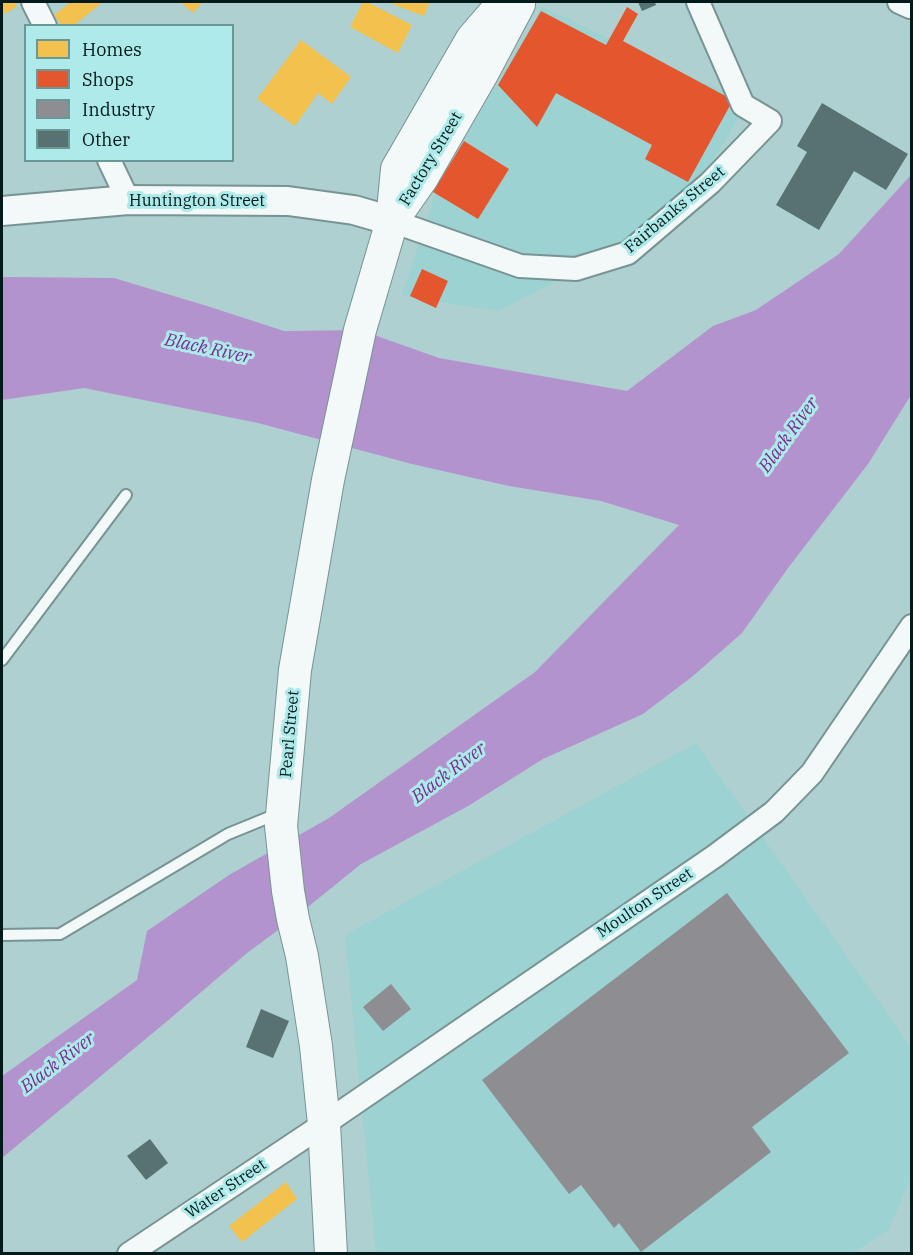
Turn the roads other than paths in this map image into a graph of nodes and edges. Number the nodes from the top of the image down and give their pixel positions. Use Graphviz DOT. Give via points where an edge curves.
graph roads {
  1 [pos="33,2"];
  2 [pos="504,2"];
  3 [pos="520,2"];
  4 [pos="698,2"];
  5 [pos="898,2"];
  6 [pos="912,5"];
  7 [pos="44,24"];
  8 [pos="110,162"];
  9 [pos="128,200"];
  10 [pos="2,211"];
  11 [pos="392,221"];
  12 [pos="126,495"];
  13 [pos="912,626"];
  14 [pos="2,660"];
  15 [pos="282,819"];
  16 [pos="2,935"];
  17 [pos="324,1124"];
  18 [pos="129,1254"];
  19 [pos="330,1254"];
  1 -- 7 [label="street"];
  2 -- 11 [label="main road, Factory Street" via="471,39 397,169"];
  3 -- 11 [label="main road, Factory Street" via="422,178"];
  4 -- 11 [label="street, Fairbanks Street" via="743,105 770,122 710,183 628,253 576,269 520,266"];
  5 -- 6 [label="street"];
  8 -- 9 [label="street"];
  9 -- 10 [label="street, Huntington Street"];
  9 -- 11 [label="street, Huntington Street" via="288,201 354,210"];
  11 -- 15 [label="main road, Pearl Street" via="360,330 328,480 295,670"];
  12 -- 14 [label="lane"];
  13 -- 17 [label="street, Moulton Street" via="812,773 774,812"];
  15 -- 16 [label="lane" via="228,834 60,934"];
  15 -- 17 [label="main road, Pearl Street" via="288,891 316,1046"];
  17 -- 18 [label="street, Water Street"];
  17 -- 19 [label="main road, Pearl Street"];
}
